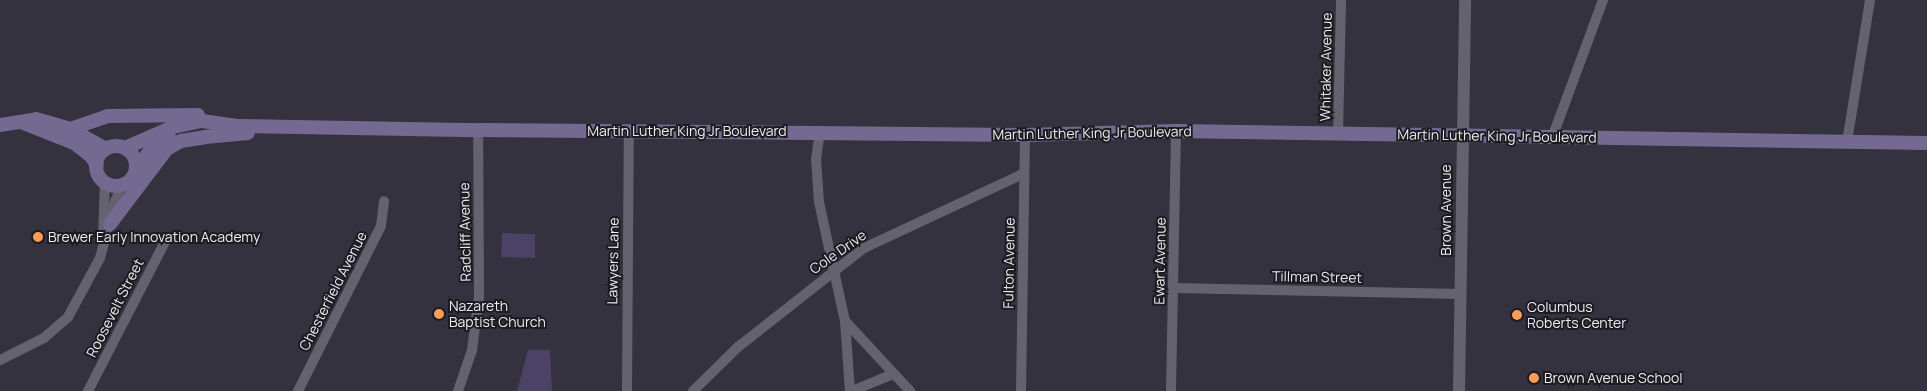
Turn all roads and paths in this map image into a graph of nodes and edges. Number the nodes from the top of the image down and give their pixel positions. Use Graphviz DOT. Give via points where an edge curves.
graph roads {
  1 [pos="1341,0"];
  2 [pos="1465,0"];
  3 [pos="1603,0"];
  4 [pos="1870,0"];
  5 [pos="21,122"];
  6 [pos="0,125"];
  7 [pos="237,126"];
  8 [pos="257,126"];
  9 [pos="274,126"];
  10 [pos="70,129"];
  11 [pos="478,130"];
  12 [pos="629,130"];
  13 [pos="820,131"];
  14 [pos="1176,131"];
  15 [pos="1338,134"];
  16 [pos="1025,135"];
  17 [pos="1461,135"];
  18 [pos="1552,138"];
  19 [pos="1847,142"];
  20 [pos="1927,143"];
  21 [pos="125,148"];
  22 [pos="106,149"];
  23 [pos="97,165"];
  24 [pos="136,170"];
  25 [pos="1023,174"];
  26 [pos="105,182"];
  27 [pos="124,184"];
  28 [pos="384,201"];
  29 [pos="110,224"];
  30 [pos="167,238"];
  31 [pos="103,242"];
  32 [pos="834,270"];
  33 [pos="1173,288"];
  34 [pos="1461,294"];
  35 [pos="845,321"];
  36 [pos="0,360"];
  37 [pos="893,374"];
  38 [pos="88,391"];
  39 [pos="298,391"];
  40 [pos="458,391"];
  41 [pos="627,391"];
  42 [pos="694,391"];
  43 [pos="851,391"];
  44 [pos="910,391"];
  45 [pos="1021,391"];
  46 [pos="1171,391"];
  47 [pos="1460,391"];
  1 -- 15 [label="street, Whitaker Avenue"];
  2 -- 17 [label="street, Brown Avenue"];
  3 -- 18 [label="street"];
  4 -- 19 [label="street"];
  5 -- 6 [label="main road"];
  5 -- 10 [label="main road" via="36,119"];
  5 -- 23 [label="main road" via="74,143"];
  7 -- 8 [label="main road, Martin Luther King Jr Boulevard"];
  7 -- 21 [label="main road, Martin Luther King Jr Boulevard" via="216,121 189,122"];
  7 -- 24 [label="main road, Martin Luther King Jr Boulevard" via="181,136 162,143 151,148"];
  8 -- 9 [label="main road, Martin Luther King Jr Boulevard"];
  8 -- 10 [label="main road, Martin Luther King Jr Boulevard" via="224,115 132,115 108,116"];
  9 -- 11 [label="main road, Martin Luther King Jr Boulevard"];
  9 -- 29 [label="main road" via="245,134 181,141 167,148"];
  10 -- 22 [label="main road"];
  11 -- 12 [label="main road, Martin Luther King Jr Boulevard"];
  11 -- 40 [label="street, Radcliff Avenue" via="479,297 472,350"];
  12 -- 13 [label="main road, Martin Luther King Jr Boulevard"];
  12 -- 41 [label="street, Lawyers Lane"];
  13 -- 16 [label="main road, Martin Luther King Jr Boulevard"];
  13 -- 32 [label="street" via="816,159 819,202"];
  14 -- 15 [label="main road, Martin Luther King Jr Boulevard"];
  14 -- 16 [label="main road, Martin Luther King Jr Boulevard"];
  14 -- 33 [label="street, Ewart Avenue"];
  15 -- 17 [label="main road, Martin Luther King Jr Boulevard"];
  16 -- 25 [label="street, Fulton Avenue"];
  17 -- 18 [label="main road, Martin Luther King Jr Boulevard"];
  17 -- 34 [label="street, Brown Avenue"];
  18 -- 19 [label="main road, Martin Luther King Jr Boulevard"];
  19 -- 20 [label="main road, Martin Luther King Jr Boulevard"];
  21 -- 22 [label="main road"];
  21 -- 24 [label="main road" via="134,157"];
  22 -- 23 [label="main road"];
  23 -- 26 [label="main road"];
  24 -- 27 [label="main road"];
  25 -- 32 [label="street, Cole Drive" via="864,248"];
  25 -- 45 [label="street, Fulton Avenue"];
  26 -- 27 [label="main road"];
  26 -- 31 [label="street"];
  27 -- 29 [label="street" via="115,201"];
  28 -- 39 [label="street, Chesterfield Avenue" via="381,226"];
  29 -- 31 [label="street"];
  30 -- 38 [label="street, Roosevelt Street"];
  31 -- 36 [label="street" via="100,258 68,317 44,338"];
  32 -- 35 [label="street"];
  32 -- 42 [label="street, Cole Drive" via="738,347"];
  33 -- 34 [label="street, Tillman Street"];
  33 -- 46 [label="street, Ewart Avenue"];
  34 -- 47 [label="street, Brown Avenue"];
  35 -- 37 [label="street"];
  35 -- 43 [label="street"];
  37 -- 43 [label="street"];
  37 -- 44 [label="street"];
}
